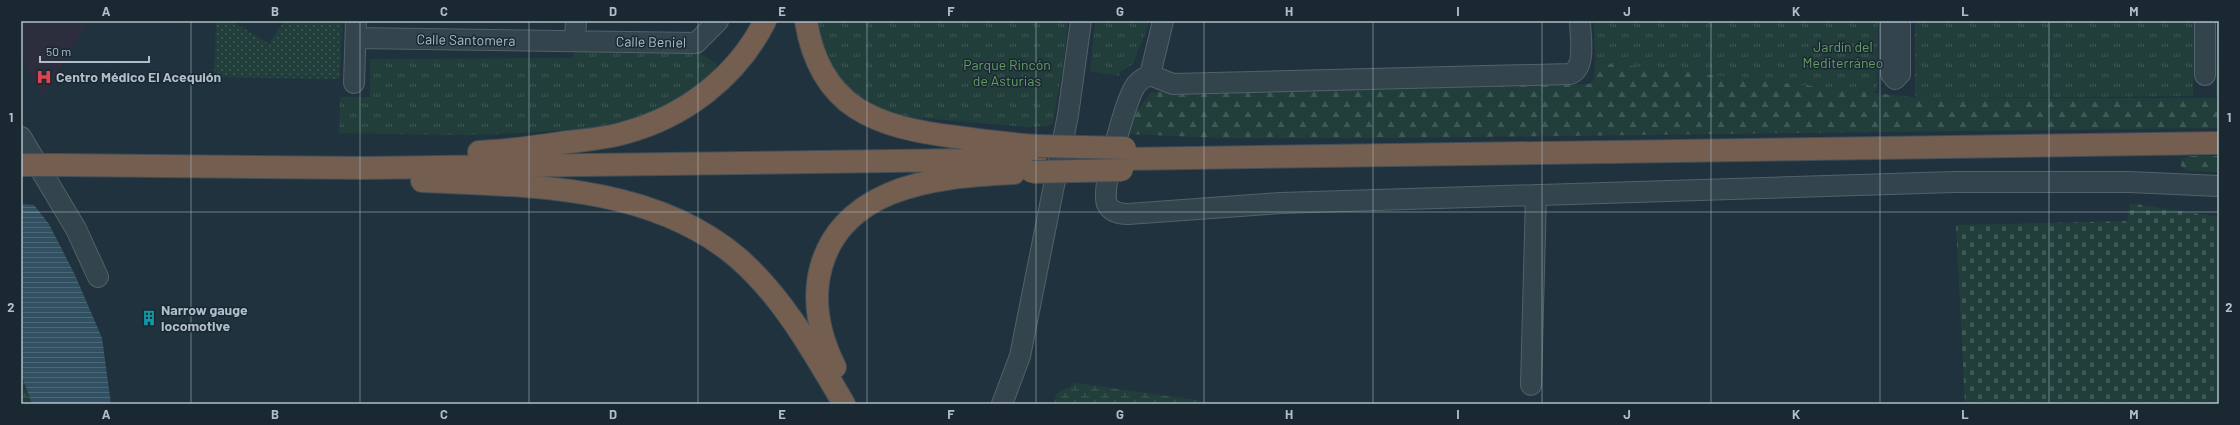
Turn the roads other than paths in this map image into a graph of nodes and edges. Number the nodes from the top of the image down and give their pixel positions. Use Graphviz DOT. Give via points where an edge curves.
graph roads {
  1 [pos="576,21"];
  2 [pos="718,21"];
  3 [pos="765,21"];
  4 [pos="806,21"];
  5 [pos="1081,21"];
  6 [pos="1163,21"];
  7 [pos="1570,21"];
  8 [pos="1580,21"];
  9 [pos="1891,21"];
  10 [pos="1900,21"];
  11 [pos="2205,21"];
  12 [pos="356,30"];
  13 [pos="575,41"];
  14 [pos="1575,67"];
  15 [pos="1150,75"];
  16 [pos="2205,75"];
  17 [pos="354,83"];
  18 [pos="21,137"];
  19 [pos="2219,143"];
  20 [pos="1367,154"];
  21 [pos="1035,159"];
  22 [pos="1124,159"];
  23 [pos="21,165"];
  24 [pos="235,167"];
  25 [pos="2130,182"];
  26 [pos="2219,186"];
  27 [pos="1536,195"];
  28 [pos="2219,198"];
  29 [pos="98,277"];
  30 [pos="1531,385"];
  31 [pos="844,404"];
  32 [pos="856,404"];
  33 [pos="1002,404"];
  1 -- 13 [label="street"];
  2 -- 13 [label="street, Calle Beniel" via="696,43"];
  3 -- 24 [label="highway" via="746,52 714,86 671,116 623,134 502,152 294,156"];
  4 -- 21 [label="highway" via="815,57 824,75 842,97 866,115 891,125"];
  5 -- 33 [label="street" via="1068,115 1020,356"];
  6 -- 15 [label="street"];
  7 -- 14 [label="street"];
  8 -- 14 [label="street"];
  9 -- 10 [label="street" via="1891,74 1895,79 1900,74"];
  11 -- 16 [label="street"];
  12 -- 13 [label="street, Calle Santomera"];
  12 -- 17 [label="street, Calle Santomera"];
  14 -- 15 [label="street" via="1173,84"];
  15 -- 27 [label="street" via="1138,82 1134,88 1122,121 1108,176 1105,197 1111,209 1120,214 1281,203"];
  18 -- 29 [label="street" via="76,229"];
  19 -- 20 [label="highway"];
  20 -- 22 [label="highway"];
  20 -- 22 [label="highway" via="1334,161"];
  21 -- 22 [label="highway"];
  21 -- 24 [label="highway"];
  21 -- 32 [label="highway" via="890,194 858,212 837,236 819,274 816,294 817,316 824,344"];
  23 -- 24 [label="highway, bridge"];
  24 -- 31 [label="highway" via="281,175 538,188 606,197 660,212 711,238 738,259 762,283 800,333"];
  25 -- 26 [label="street"];
  25 -- 27 [label="street" via="1958,182"];
  25 -- 28 [label="street"];
  27 -- 30 [label="street"];
}
